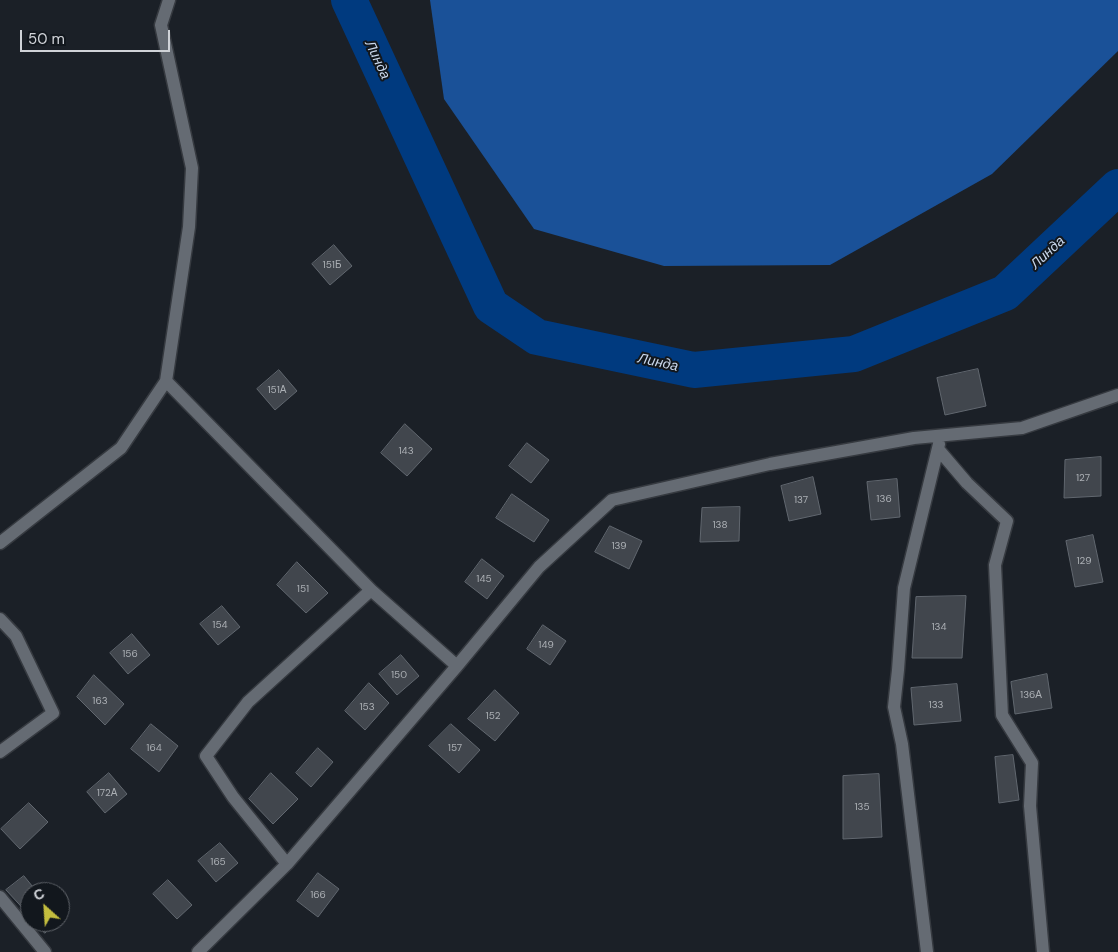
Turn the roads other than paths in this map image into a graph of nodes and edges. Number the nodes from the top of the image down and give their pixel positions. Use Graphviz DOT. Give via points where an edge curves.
graph roads {
  1 [pos="169,0"];
  2 [pos="166,381"];
  3 [pos="1118,395"];
  4 [pos="941,436"];
  5 [pos="938,449"];
  6 [pos="0,543"];
  7 [pos="371,590"];
  8 [pos="0,619"];
  9 [pos="457,666"];
  10 [pos="0,752"];
  11 [pos="287,864"];
  12 [pos="0,897"];
  13 [pos="45,952"];
  14 [pos="198,952"];
  15 [pos="927,952"];
  16 [pos="1043,952"];
  1 -- 2 [label="street" via="162,25 192,168 189,227"];
  2 -- 6 [label="street" via="121,448"];
  2 -- 7 [label="street"];
  3 -- 4 [label="street" via="1022,428"];
  4 -- 5 [label="street"];
  4 -- 9 [label="street" via="770,464 612,500 539,567"];
  5 -- 15 [label="street" via="904,588 894,707 902,744"];
  5 -- 16 [label="street" via="967,483 1007,521 995,565 1002,716 1032,763 1030,806"];
  7 -- 9 [label="street"];
  7 -- 11 [label="street" via="248,702 206,756 233,797"];
  8 -- 10 [label="street" via="16,636 53,713"];
  9 -- 11 [label="street"];
  11 -- 14 [label="street"];
  12 -- 13 [label="street"];
}
